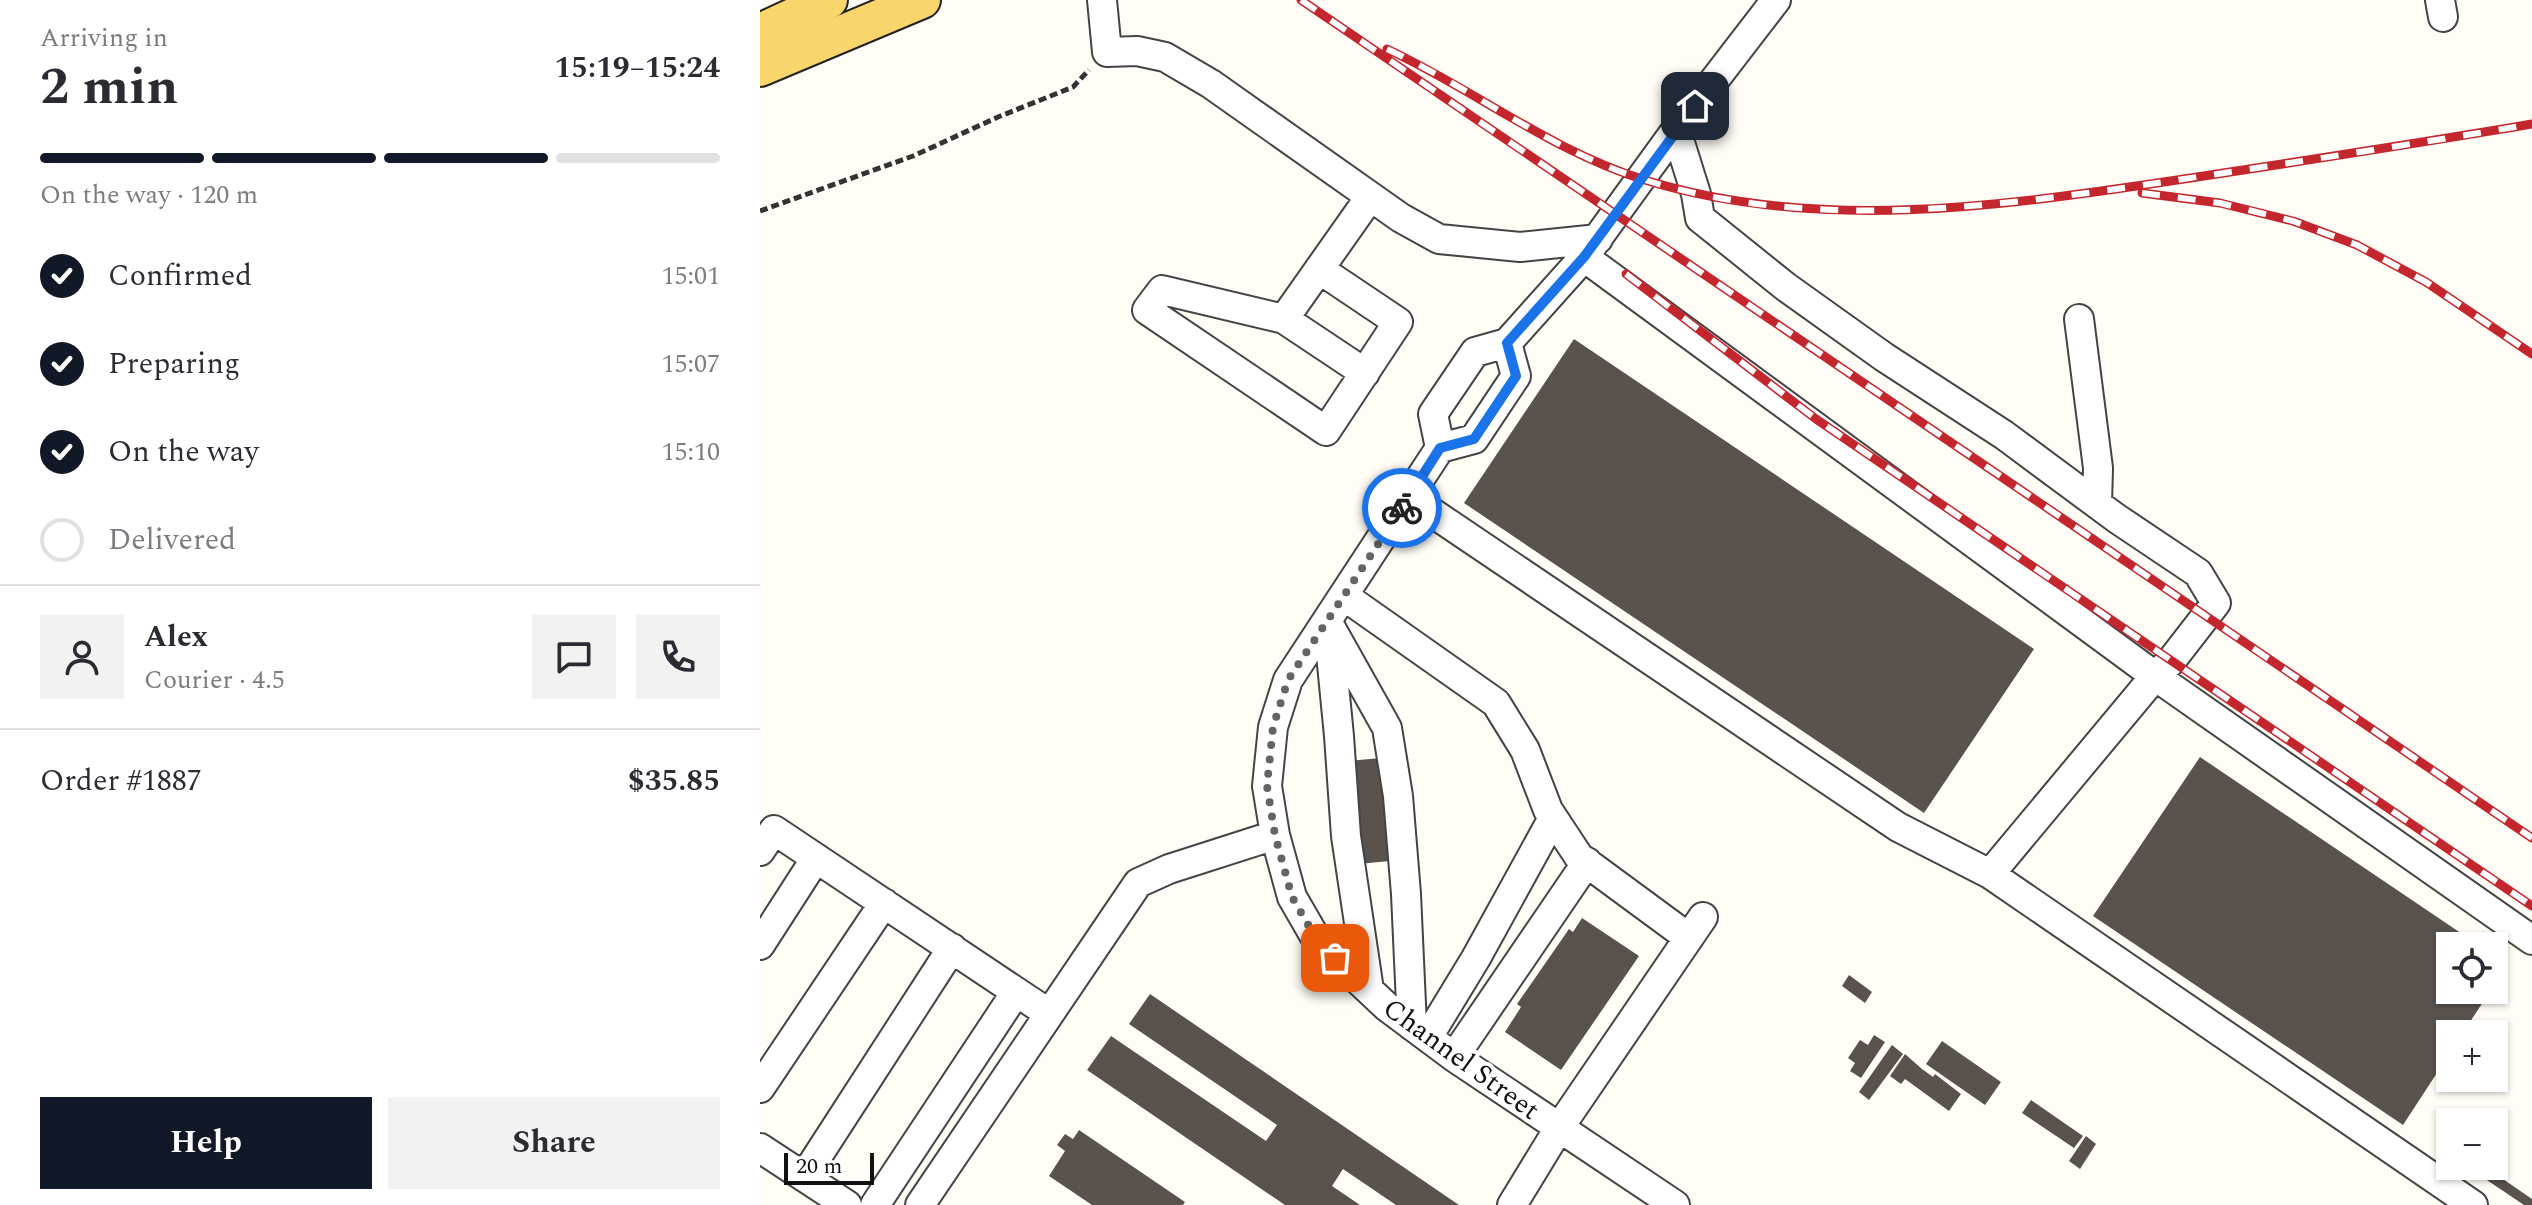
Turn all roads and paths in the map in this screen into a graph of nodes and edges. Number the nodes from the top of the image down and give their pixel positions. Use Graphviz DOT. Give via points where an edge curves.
graph roads {
  1 [pos="829,0"];
  2 [pos="922,0"];
  3 [pos="1102,0"];
  4 [pos="1776,0"];
  5 [pos="760,32"];
  6 [pos="1107,52"];
  7 [pos="760,68"];
  8 [pos="1676,130"];
  9 [pos="1370,197"];
  10 [pos="760,211"];
  11 [pos="1591,248"];
  12 [pos="1319,269"];
  13 [pos="1284,319"];
  14 [pos="2079,319"];
  15 [pos="1507,343"];
  16 [pos="1365,373"];
  17 [pos="1440,448"];
  18 [pos="1409,497"];
  19 [pos="2097,504"];
  20 [pos="1344,596"];
  21 [pos="1327,621"];
  22 [pos="2155,676"];
  23 [pos="1553,818"];
  24 [pos="1275,835"];
  25 [pos="760,851"];
  26 [pos="816,858"];
  27 [pos="1587,862"];
  28 [pos="1990,874"];
  29 [pos="884,903"];
  30 [pos="2532,940"];
  31 [pos="760,945"];
  32 [pos="952,948"];
  33 [pos="1369,990"];
  34 [pos="1016,992"];
  35 [pos="1048,1013"];
  36 [pos="1420,1032"];
  37 [pos="1454,1057"];
  38 [pos="760,1088"];
  39 [pos="1559,1128"];
  40 [pos="760,1148"];
  41 [pos="804,1177"];
  42 [pos="847,1205"];
  43 [pos="875,1205"];
  44 [pos="920,1205"];
  45 [pos="1512,1205"];
  46 [pos="1675,1205"];
  47 [pos="2473,1205"];
  1 -- 5 [label="main road"];
  2 -- 7 [label="main road"];
  3 -- 6 [label="street"];
  4 -- 8 [label="street"];
  6 -- 9 [label="street" via="1165,57"];
  6 -- 10 [label="path" via="1073,87 913,156"];
  8 -- 11 [label="street"];
  8 -- 19 [label="street" via="1700,218 1786,287"];
  9 -- 11 [label="street" via="1439,239"];
  9 -- 12 [label="street"];
  11 -- 15 [label="street"];
  11 -- 22 [label="street"];
  12 -- 13 [label="street"];
  12 -- 16 [label="street" via="1398,322"];
  13 -- 16 [label="street"];
  13 -- 16 [label="street" via="1162,290 1147,310 1326,431"];
  14 -- 19 [label="street" via="2098,468"];
  15 -- 17 [label="street" via="1475,352 1433,414"];
  15 -- 17 [label="street" via="1516,376 1474,439"];
  17 -- 18 [label="street, Channel Street"];
  18 -- 20 [label="street, Channel Street"];
  18 -- 28 [label="street" via="1898,827"];
  19 -- 22 [label="street" via="2198,573 2216,603"];
  20 -- 21 [label="street, Channel Street"];
  20 -- 23 [label="street" via="1496,703 1525,750"];
  21 -- 24 [label="street, Channel Street" via="1288,680 1273,727 1267,786"];
  21 -- 33 [label="street" via="1346,836"];
  21 -- 36 [label="street" via="1387,728"];
  22 -- 28 [label="street"];
  22 -- 30 [label="street"];
  23 -- 27 [label="street"];
  23 -- 36 [label="street" via="1495,925"];
  24 -- 33 [label="street, Channel Street" via="1292,897 1318,942"];
  24 -- 35 [label="street" via="1138,883"];
  25 -- 26 [label="street" via="774,830"];
  26 -- 29 [label="street"];
  26 -- 31 [label="street"];
  27 -- 37 [label="street"];
  27 -- 39 [label="street" via="1696,928"];
  28 -- 47 [label="street"];
  29 -- 32 [label="street"];
  29 -- 38 [label="street"];
  32 -- 34 [label="street"];
  32 -- 41 [label="street"];
  33 -- 36 [label="street, Channel Street"];
  34 -- 35 [label="street"];
  34 -- 43 [label="street"];
  35 -- 44 [label="street"];
  36 -- 37 [label="street, Channel Street"];
  37 -- 39 [label="street, Channel Street"];
  39 -- 45 [label="street"];
  39 -- 46 [label="street, Channel Street"];
  40 -- 41 [label="street"];
  41 -- 42 [label="street"];
}
